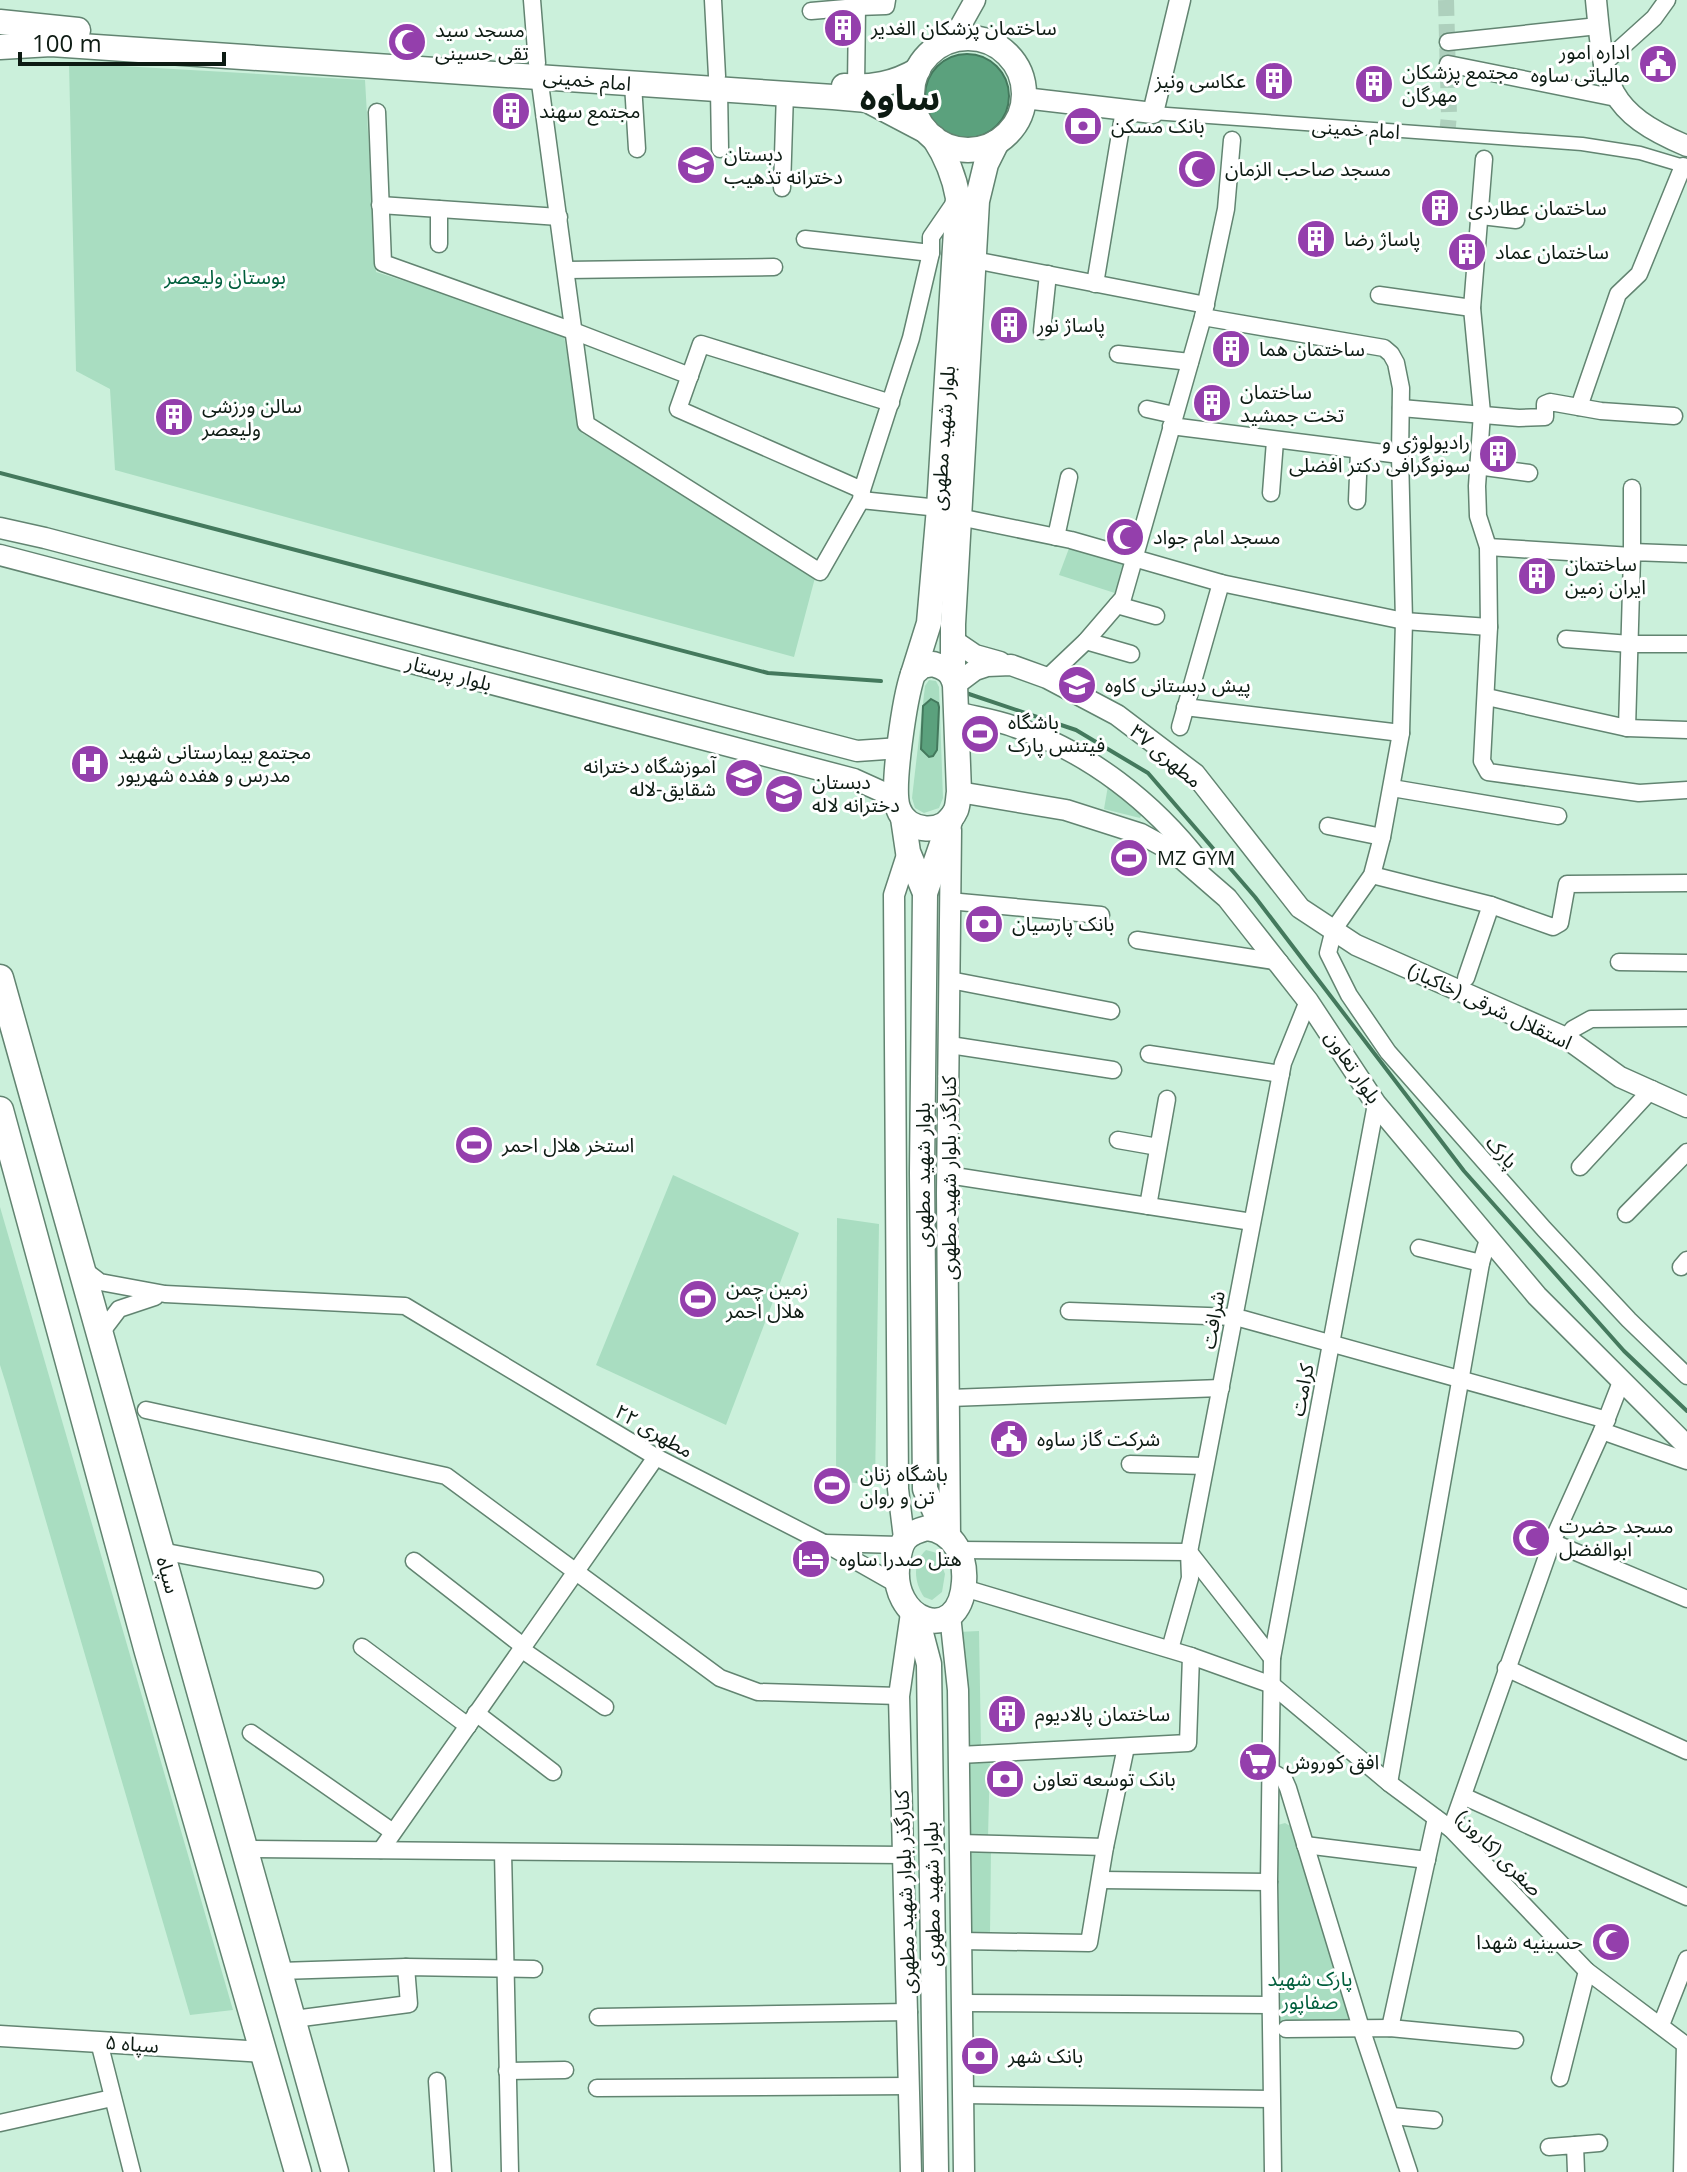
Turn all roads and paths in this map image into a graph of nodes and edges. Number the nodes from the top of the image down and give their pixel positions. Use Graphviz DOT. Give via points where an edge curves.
graph roads {
  1 [pos="532,0"];
  2 [pos="713,0"];
  3 [pos="887,0"];
  4 [pos="975,0"];
  5 [pos="1180,0"];
  6 [pos="1596,0"];
  7 [pos="1667,0"];
  8 [pos="857,7"];
  9 [pos="811,11"];
  10 [pos="0,22"];
  11 [pos="1598,26"];
  12 [pos="120,41"];
  13 [pos="952,41"];
  14 [pos="1448,42"];
  15 [pos="0,47"];
  16 [pos="1448,64"];
  17 [pos="1602,65"];
  18 [pos="538,70"];
  19 [pos="918,70"];
  20 [pos="718,82"];
  21 [pos="633,84"];
  22 [pos="856,87"];
  23 [pos="785,92"];
  24 [pos="1024,98"];
  25 [pos="1616,98"];
  26 [pos="1124,110"];
  27 [pos="377,112"];
  28 [pos="1153,113"];
  29 [pos="930,134"];
  30 [pos="1232,140"];
  31 [pos="997,142"];
  32 [pos="637,149"];
  33 [pos="720,149"];
  34 [pos="1484,159"];
  35 [pos="1686,160"];
  36 [pos="782,188"];
  37 [pos="968,200"];
  38 [pos="380,205"];
  39 [pos="439,209"];
  40 [pos="1481,216"];
  41 [pos="559,217"];
  42 [pos="1516,220"];
  43 [pos="805,239"];
  44 [pos="439,244"];
  45 [pos="931,253"];
  46 [pos="974,260"];
  47 [pos="774,267"];
  48 [pos="567,270"];
  49 [pos="1048,274"];
  50 [pos="1095,284"];
  51 [pos="1379,295"];
  52 [pos="1472,308"];
  53 [pos="1204,311"];
  54 [pos="1042,331"];
  55 [pos="576,332"];
  56 [pos="1118,354"];
  57 [pos="1190,362"];
  58 [pos="690,376"];
  59 [pos="891,403"];
  60 [pos="1401,406"];
  61 [pos="1579,407"];
  62 [pos="1147,409"];
  63 [pos="1482,413"];
  64 [pos="1674,416"];
  65 [pos="1173,421"];
  66 [pos="1275,441"];
  67 [pos="1359,451"];
  68 [pos="1400,455"];
  69 [pos="1477,466"];
  70 [pos="1529,473"];
  71 [pos="1069,477"];
  72 [pos="1632,488"];
  73 [pos="1271,493"];
  74 [pos="862,495"];
  75 [pos="1357,501"];
  76 [pos="949,512"];
  77 [pos="0,528"];
  78 [pos="1056,537"];
  79 [pos="1488,547"];
  80 [pos="1632,554"];
  81 [pos="1687,554"];
  82 [pos="0,555"];
  83 [pos="1135,559"];
  84 [pos="1221,583"];
  85 [pos="228,586"];
  86 [pos="1117,605"];
  87 [pos="221,613"];
  88 [pos="1156,616"];
  89 [pos="1404,621"];
  90 [pos="1489,627"];
  91 [pos="1566,639"];
  92 [pos="953,640"];
  93 [pos="1086,641"];
  94 [pos="1630,644"];
  95 [pos="1687,644"];
  96 [pos="1131,654"];
  97 [pos="1011,665"];
  98 [pos="913,674"];
  99 [pos="1047,678"];
  100 [pos="954,681"];
  101 [pos="1487,697"];
  102 [pos="1185,707"];
  103 [pos="956,712"];
  104 [pos="1180,727"];
  105 [pos="1627,728"];
  106 [pos="1687,730"];
  107 [pos="1401,733"];
  108 [pos="900,748"];
  109 [pos="1392,788"];
  110 [pos="1687,790"];
  111 [pos="959,792"];
  112 [pos="900,808"];
  113 [pos="1558,816"];
  114 [pos="951,818"];
  115 [pos="1328,826"];
  116 [pos="1382,837"];
  117 [pos="908,852"];
  118 [pos="1372,875"];
  119 [pos="1687,883"];
  120 [pos="925,893"];
  121 [pos="1227,898"];
  122 [pos="949,901"];
  123 [pos="1491,905"];
  124 [pos="1101,915"];
  125 [pos="1334,929"];
  126 [pos="1137,940"];
  127 [pos="1280,962"];
  128 [pos="1619,962"];
  129 [pos="1687,963"];
  130 [pos="0,978"];
  131 [pos="1466,978"];
  132 [pos="950,980"];
  133 [pos="1308,1001"];
  134 [pos="1111,1011"];
  135 [pos="1687,1018"];
  136 [pos="1566,1038"];
  137 [pos="950,1045"];
  138 [pos="1149,1054"];
  139 [pos="1113,1070"];
  140 [pos="1281,1074"];
  141 [pos="1652,1089"];
  142 [pos="1167,1099"];
  143 [pos="1376,1104"];
  144 [pos="1687,1107"];
  145 [pos="0,1110"];
  146 [pos="1118,1140"];
  147 [pos="1158,1147"];
  148 [pos="1687,1152"];
  149 [pos="1580,1167"];
  150 [pos="948,1175"];
  151 [pos="1148,1206"];
  152 [pos="1626,1214"];
  153 [pos="1252,1222"];
  154 [pos="1489,1236"];
  155 [pos="1419,1248"];
  156 [pos="1481,1263"];
  157 [pos="82,1268"];
  158 [pos="165,1294"];
  159 [pos="1069,1311"];
  160 [pos="1239,1318"];
  161 [pos="100,1334"];
  162 [pos="1331,1344"];
  163 [pos="1687,1376"];
  164 [pos="1460,1380"];
  165 [pos="1621,1382"];
  166 [pos="1221,1388"];
  167 [pos="950,1398"];
  168 [pos="146,1410"];
  169 [pos="1605,1426"];
  170 [pos="1687,1446"];
  171 [pos="656,1457"];
  172 [pos="1687,1461"];
  173 [pos="1130,1464"];
  174 [pos="1205,1466"];
  175 [pos="925,1489"];
  176 [pos="905,1539"];
  177 [pos="951,1540"];
  178 [pos="1552,1542"];
  179 [pos="824,1543"];
  180 [pos="161,1551"];
  181 [pos="1189,1552"];
  182 [pos="414,1561"];
  183 [pos="576,1571"];
  184 [pos="315,1580"];
  185 [pos="898,1585"];
  186 [pos="964,1588"];
  187 [pos="1687,1599"];
  188 [pos="914,1615"];
  189 [pos="946,1617"];
  190 [pos="362,1647"];
  191 [pos="522,1647"];
  192 [pos="1170,1649"];
  193 [pos="1191,1656"];
  194 [pos="1272,1658"];
  195 [pos="929,1664"];
  196 [pos="1506,1668"];
  197 [pos="1272,1685"];
  198 [pos="899,1696"];
  199 [pos="605,1707"];
  200 [pos="472,1720"];
  201 [pos="251,1733"];
  202 [pos="1126,1747"];
  203 [pos="1687,1751"];
  204 [pos="959,1755"];
  205 [pos="553,1772"];
  206 [pos="1272,1772"];
  207 [pos="1389,1783"];
  208 [pos="1463,1796"];
  209 [pos="1436,1818"];
  210 [pos="1451,1829"];
  211 [pos="393,1832"];
  212 [pos="960,1843"];
  213 [pos="1305,1845"];
  214 [pos="1105,1847"];
  215 [pos="245,1849"];
  216 [pos="381,1850"];
  217 [pos="503,1852"];
  218 [pos="904,1855"];
  219 [pos="1427,1860"];
  220 [pos="1101,1880"];
  221 [pos="1269,1882"];
  222 [pos="1687,1897"];
  223 [pos="961,1941"];
  224 [pos="1687,1959"];
  225 [pos="406,1967"];
  226 [pos="505,1969"];
  227 [pos="534,1969"];
  228 [pos="280,1971"];
  229 [pos="1587,1971"];
  230 [pos="962,2003"];
  231 [pos="1270,2005"];
  232 [pos="909,2012"];
  233 [pos="598,2017"];
  234 [pos="294,2019"];
  235 [pos="1661,2025"];
  236 [pos="1361,2028"];
  237 [pos="1390,2028"];
  238 [pos="1286,2029"];
  239 [pos="0,2036"];
  240 [pos="1515,2040"];
  241 [pos="99,2042"];
  242 [pos="1686,2045"];
  243 [pos="265,2052"];
  244 [pos="565,2070"];
  245 [pos="507,2071"];
  246 [pos="1560,2078"];
  247 [pos="437,2081"];
  248 [pos="910,2086"];
  249 [pos="597,2088"];
  250 [pos="963,2095"];
  251 [pos="112,2098"];
  252 [pos="1271,2099"];
  253 [pos="1392,2116"];
  254 [pos="1434,2120"];
  255 [pos="0,2123"];
  256 [pos="1599,2143"];
  257 [pos="1575,2145"];
  258 [pos="1549,2147"];
  259 [pos="132,2172"];
  260 [pos="298,2172"];
  261 [pos="335,2172"];
  262 [pos="443,2172"];
  263 [pos="510,2172"];
  264 [pos="911,2172"];
  265 [pos="936,2172"];
  266 [pos="964,2172"];
  267 [pos="1273,2172"];
  268 [pos="1409,2172"];
  269 [pos="1576,2172"];
  270 [pos="1682,2172"];
  1 -- 18 [label="street"];
  2 -- 20 [label="street"];
  3 -- 8 [label="street" via="886,6"];
  4 -- 13 [label="street"];
  5 -- 28 [label="street"];
  6 -- 11 [label="street"];
  7 -- 17 [label="street"];
  8 -- 9 [label="street"];
  8 -- 22 [label="street"];
  10 -- 12 [label="main road, امام خمینی"];
  11 -- 14 [label="street"];
  11 -- 17 [label="street"];
  12 -- 15 [label="main road, امام خمینی"];
  12 -- 18 [label="main road, امام خمینی"];
  13 -- 19 [label="main road" via="932,52"];
  13 -- 24 [label="main road" via="979,40 1003,51 1019,72"];
  16 -- 25 [label="street"];
  17 -- 25 [label="street"];
  18 -- 20 [label="main road, امام خمینی"];
  18 -- 21 [label="main road, امام خمینی"];
  18 -- 41 [label="street"];
  19 -- 22 [label="main road, امام خمینی" via="881,86"];
  19 -- 29 [label="main road" via="913,98 918,119"];
  20 -- 21 [label="main road, امام خمینی"];
  20 -- 22 [label="main road, امام خمینی"];
  20 -- 23 [label="main road, امام خمینی"];
  20 -- 33 [label="street"];
  21 -- 32 [label="street"];
  23 -- 29 [label="main road, امام خمینی" via="867,100"];
  23 -- 36 [label="street"];
  24 -- 26 [label="street, امام خمینی"];
  24 -- 31 [label="main road" via="1014,126"];
  25 -- 35 [label="street"];
  26 -- 28 [label="street, امام خمینی"];
  26 -- 50 [label="street"];
  27 -- 38 [label="street"];
  28 -- 35 [label="street, امام خمینی" via="1582,144"];
  29 -- 31 [label="main road" via="951,147 970,150"];
  29 -- 37 [label="main road"];
  30 -- 53 [label="street" via="1226,209"];
  31 -- 37 [label="main road"];
  34 -- 40 [label="street"];
  35 -- 61 [label="street" via="1639,274 1618,294"];
  37 -- 45 [label="street" via="931,237"];
  37 -- 46 [label="main road, بلوار شهید مطهری"];
  37 -- 76 [label="main road, بلوار شهید مطهری"];
  38 -- 39 [label="street"];
  38 -- 55 [label="street" via="383,263"];
  39 -- 41 [label="street"];
  39 -- 44 [label="street"];
  40 -- 42 [label="street"];
  40 -- 52 [label="street"];
  41 -- 48 [label="street"];
  43 -- 45 [label="street"];
  45 -- 59 [label="street"];
  46 -- 49 [label="street"];
  46 -- 76 [label="main road, بلوار شهید مطهری"];
  47 -- 48 [label="street"];
  48 -- 55 [label="street"];
  49 -- 50 [label="street"];
  49 -- 54 [label="street"];
  50 -- 53 [label="street"];
  51 -- 52 [label="street"];
  52 -- 63 [label="street"];
  53 -- 57 [label="street"];
  53 -- 60 [label="street" via="1384,348 1396,363"];
  55 -- 58 [label="street"];
  55 -- 74 [label="street" via="586,424 820,572"];
  56 -- 57 [label="street"];
  57 -- 65 [label="street"];
  58 -- 59 [label="street" via="701,344"];
  58 -- 74 [label="street" via="678,409"];
  59 -- 74 [label="street"];
  60 -- 63 [label="street"];
  60 -- 68 [label="street"];
  61 -- 63 [label="street" via="1550,402 1545,404 1545,417"];
  61 -- 64 [label="street"];
  62 -- 65 [label="street"];
  63 -- 69 [label="street"];
  65 -- 66 [label="street"];
  65 -- 83 [label="street"];
  66 -- 67 [label="street"];
  66 -- 73 [label="street"];
  67 -- 68 [label="street"];
  67 -- 75 [label="street"];
  68 -- 89 [label="street"];
  69 -- 70 [label="street"];
  69 -- 79 [label="street" via="1478,516"];
  71 -- 78 [label="street"];
  72 -- 80 [label="street"];
  74 -- 76 [label="street"];
  76 -- 78 [label="street"];
  76 -- 92 [label="main road, بلوار شهید مطهری"];
  76 -- 98 [label="main road, بلوار شهید مطهری" via="929,623"];
  77 -- 85 [label="street, بلوار پرستار"];
  78 -- 83 [label="street"];
  79 -- 80 [label="street"];
  79 -- 90 [label="street"];
  80 -- 81 [label="street"];
  80 -- 94 [label="street"];
  82 -- 87 [label="street, بلوار پرستار"];
  83 -- 84 [label="street"];
  83 -- 86 [label="street"];
  84 -- 89 [label="street"];
  84 -- 102 [label="street"];
  85 -- 87 [label="street"];
  85 -- 108 [label="street, بلوار پرستار" via="857,751"];
  86 -- 88 [label="street"];
  86 -- 93 [label="street"];
  87 -- 112 [label="street, بلوار پرستار" via="854,779"];
  89 -- 90 [label="street"];
  89 -- 107 [label="street"];
  90 -- 101 [label="street"];
  91 -- 94 [label="street"];
  92 -- 97 [label="street, مطهری ۳۷" via="975,655"];
  92 -- 100 [label="main road, بلوار شهید مطهری"];
  93 -- 96 [label="street"];
  93 -- 99 [label="street"];
  94 -- 95 [label="street"];
  94 -- 105 [label="street"];
  97 -- 99 [label="street, مطهری ۳۷"];
  97 -- 100 [label="street" via="987,666"];
  98 -- 100 [label="main road" via="933,664 945,667"];
  98 -- 108 [label="main road, بلوار شهید مطهری"];
  99 -- 125 [label="street, مطهری ۳۷" via="1117,715 1195,774 1300,908"];
  100 -- 103 [label="main road, بلوار شهید مطهری"];
  101 -- 105 [label="street"];
  101 -- 110 [label="street" via="1482,761 1488,772 1639,793"];
  102 -- 104 [label="street"];
  102 -- 107 [label="street"];
  103 -- 111 [label="main road, بلوار شهید مطهری"];
  103 -- 121 [label="street" via="1014,726 1097,766 1182,840"];
  105 -- 106 [label="street"];
  107 -- 109 [label="street"];
  108 -- 112 [label="main road, بلوار شهید مطهری"];
  109 -- 113 [label="street"];
  109 -- 116 [label="street"];
  111 -- 114 [label="main road, بلوار شهید مطهری"];
  111 -- 121 [label="street, بلوار تعاون" via="1066,810 1141,834 1174,852"];
  112 -- 114 [label="main road" via="911,825 932,829"];
  112 -- 117 [label="main road, بلوار شهید مطهری"];
  114 -- 120 [label="main road, بلوار شهید مطهری"];
  114 -- 122 [label="street, کنارگذر بلوار شهید مطهری"];
  115 -- 116 [label="street"];
  116 -- 118 [label="street"];
  117 -- 120 [label="main road, بلوار شهید مطهری"];
  117 -- 176 [label="street" via="894,895 898,1489"];
  118 -- 123 [label="street"];
  118 -- 125 [label="street"];
  119 -- 123 [label="street" via="1567,884 1560,923 1553,927"];
  120 -- 175 [label="main road, بلوار شهید مطهری"];
  121 -- 127 [label="street, بلوار تعاون"];
  122 -- 124 [label="street"];
  122 -- 132 [label="street, کنارگذر بلوار شهید مطهری"];
  123 -- 131 [label="street"];
  125 -- 136 [label="street, استقلال شرقی (خاکباز)" via="1356,945"];
  125 -- 163 [label="street, پارک" via="1328,953 1388,1052 1544,1229"];
  126 -- 127 [label="street"];
  127 -- 133 [label="street, بلوار تعاون"];
  128 -- 129 [label="street"];
  130 -- 157 [label="main road, سپاه"];
  132 -- 134 [label="street"];
  132 -- 137 [label="street, کنارگذر بلوار شهید مطهری"];
  133 -- 140 [label="street, شرافت"];
  133 -- 143 [label="street, بلوار تعاون"];
  135 -- 136 [label="street" via="1591,1019"];
  136 -- 141 [label="street, استقلال شرقی (خاکباز)" via="1620,1077"];
  137 -- 139 [label="street"];
  137 -- 150 [label="street, کنارگذر بلوار شهید مطهری"];
  138 -- 140 [label="street"];
  140 -- 153 [label="street, شرافت"];
  141 -- 144 [label="street, استقلال شرقی (خاکباز)"];
  141 -- 149 [label="street"];
  142 -- 147 [label="street"];
  143 -- 154 [label="street, بلوار تعاون"];
  143 -- 162 [label="street, کرامت"];
  145 -- 243 [label="main road, سپاه" via="148,1652"];
  146 -- 147 [label="street"];
  147 -- 151 [label="street"];
  148 -- 152 [label="street"];
  150 -- 151 [label="street"];
  150 -- 167 [label="street, کنارگذر بلوار شهید مطهری"];
  151 -- 153 [label="street"];
  153 -- 160 [label="street, شرافت"];
  154 -- 156 [label="street"];
  154 -- 165 [label="street, بلوار تعاون" via="1537,1296"];
  155 -- 156 [label="street"];
  156 -- 164 [label="street"];
  157 -- 158 [label="street" via="100,1282"];
  157 -- 161 [label="main road, سپاه"];
  158 -- 161 [label="street" via="119,1309"];
  158 -- 171 [label="street, مطهری ۲۲" via="405,1306"];
  159 -- 160 [label="street"];
  160 -- 162 [label="street"];
  160 -- 166 [label="street, شرافت"];
  161 -- 180 [label="main road, سپاه"];
  162 -- 164 [label="street"];
  162 -- 194 [label="street, کرامت"];
  164 -- 169 [label="street"];
  164 -- 207 [label="street"];
  165 -- 169 [label="street"];
  165 -- 170 [label="street, بلوار تعاون"];
  166 -- 167 [label="street"];
  166 -- 174 [label="street, شرافت"];
  167 -- 177 [label="street, کنارگذر بلوار شهید مطهری"];
  168 -- 183 [label="street" via="446,1476"];
  169 -- 172 [label="street"];
  169 -- 178 [label="street"];
  171 -- 179 [label="street, مطهری ۲۲"];
  171 -- 183 [label="street"];
  173 -- 174 [label="street"];
  174 -- 181 [label="street, شرافت"];
  175 -- 176 [label="main road"];
  175 -- 177 [label="main road, بلوار شهید مطهری"];
  176 -- 177 [label="main road" via="927,1528"];
  176 -- 179 [label="street, مطهری ۲۲"];
  176 -- 185 [label="main road"];
  177 -- 181 [label="street"];
  177 -- 186 [label="main road" via="963,1565"];
  178 -- 187 [label="street"];
  178 -- 196 [label="street"];
  179 -- 185 [label="street"];
  180 -- 184 [label="street"];
  180 -- 215 [label="main road, سپاه"];
  181 -- 192 [label="street, شرافت" via="1190,1578"];
  181 -- 194 [label="street"];
  182 -- 191 [label="street"];
  183 -- 191 [label="street"];
  183 -- 198 [label="street" via="720,1678 758,1692"];
  185 -- 188 [label="main road"];
  186 -- 189 [label="main road"];
  186 -- 192 [label="street, صفری (کارون)"];
  188 -- 189 [label="main road" via="934,1622"];
  188 -- 195 [label="main road, بلوار شهید مطهری"];
  188 -- 198 [label="street, کنارگذر بلوار شهید مطهری"];
  189 -- 195 [label="main road"];
  189 -- 204 [label="street" via="958,1690"];
  190 -- 200 [label="street"];
  191 -- 199 [label="street"];
  191 -- 200 [label="street"];
  192 -- 193 [label="street, صفری (کارون)"];
  193 -- 197 [label="street, صفری (کارون)"];
  193 -- 202 [label="street" via="1188,1743"];
  194 -- 197 [label="street, کرامت"];
  195 -- 265 [label="main road, بلوار شهید مطهری"];
  196 -- 203 [label="street"];
  196 -- 208 [label="street"];
  197 -- 206 [label="street, کرامت"];
  197 -- 207 [label="street, صفری (کارون)"];
  198 -- 218 [label="street, کنارگذر بلوار شهید مطهری"];
  200 -- 205 [label="street"];
  200 -- 211 [label="street"];
  201 -- 211 [label="street"];
  202 -- 204 [label="street"];
  202 -- 214 [label="street"];
  204 -- 212 [label="street"];
  206 -- 213 [label="street" via="1284,1779"];
  206 -- 221 [label="street, کرامت"];
  207 -- 209 [label="street, صفری (کارون)"];
  208 -- 210 [label="street"];
  208 -- 222 [label="street"];
  209 -- 210 [label="street, صفری (کارون)"];
  209 -- 219 [label="street"];
  210 -- 229 [label="street, صفری (کارون)"];
  211 -- 216 [label="street"];
  212 -- 214 [label="street"];
  212 -- 223 [label="street"];
  213 -- 219 [label="street"];
  213 -- 236 [label="street"];
  214 -- 220 [label="street"];
  215 -- 216 [label="street"];
  215 -- 228 [label="main road, سپاه"];
  216 -- 217 [label="street"];
  217 -- 218 [label="street"];
  217 -- 226 [label="street"];
  218 -- 232 [label="street, کنارگذر بلوار شهید مطهری"];
  219 -- 237 [label="street"];
  220 -- 221 [label="street"];
  220 -- 223 [label="street" via="1089,1943"];
  221 -- 231 [label="street, کرامت"];
  223 -- 230 [label="street"];
  224 -- 235 [label="street"];
  225 -- 226 [label="street"];
  225 -- 228 [label="street"];
  225 -- 234 [label="street" via="409,2004"];
  226 -- 227 [label="street"];
  226 -- 245 [label="street"];
  228 -- 234 [label="main road, سپاه"];
  229 -- 235 [label="street, صفری (کارون)"];
  229 -- 246 [label="street"];
  230 -- 231 [label="street"];
  230 -- 250 [label="street"];
  231 -- 252 [label="street, کرامت"];
  232 -- 233 [label="street"];
  232 -- 248 [label="street, کنارگذر بلوار شهید مطهری"];
  234 -- 261 [label="main road, سپاه"];
  235 -- 242 [label="street, صفری (کارون)"];
  236 -- 237 [label="street"];
  236 -- 238 [label="street"];
  236 -- 253 [label="street"];
  237 -- 240 [label="street"];
  239 -- 241 [label="street, سپاه ۵"];
  241 -- 243 [label="street, سپاه ۵"];
  241 -- 251 [label="street"];
  242 -- 270 [label="street"];
  243 -- 260 [label="main road, سپاه"];
  244 -- 245 [label="street"];
  245 -- 263 [label="street"];
  247 -- 262 [label="street"];
  248 -- 249 [label="street"];
  248 -- 264 [label="street, کنارگذر بلوار شهید مطهری"];
  250 -- 252 [label="street"];
  250 -- 266 [label="street"];
  251 -- 255 [label="street"];
  251 -- 259 [label="street"];
  252 -- 267 [label="street, کرامت"];
  253 -- 254 [label="street"];
  253 -- 268 [label="street"];
  256 -- 257 [label="street"];
  257 -- 258 [label="street"];
  257 -- 269 [label="street"];
}
